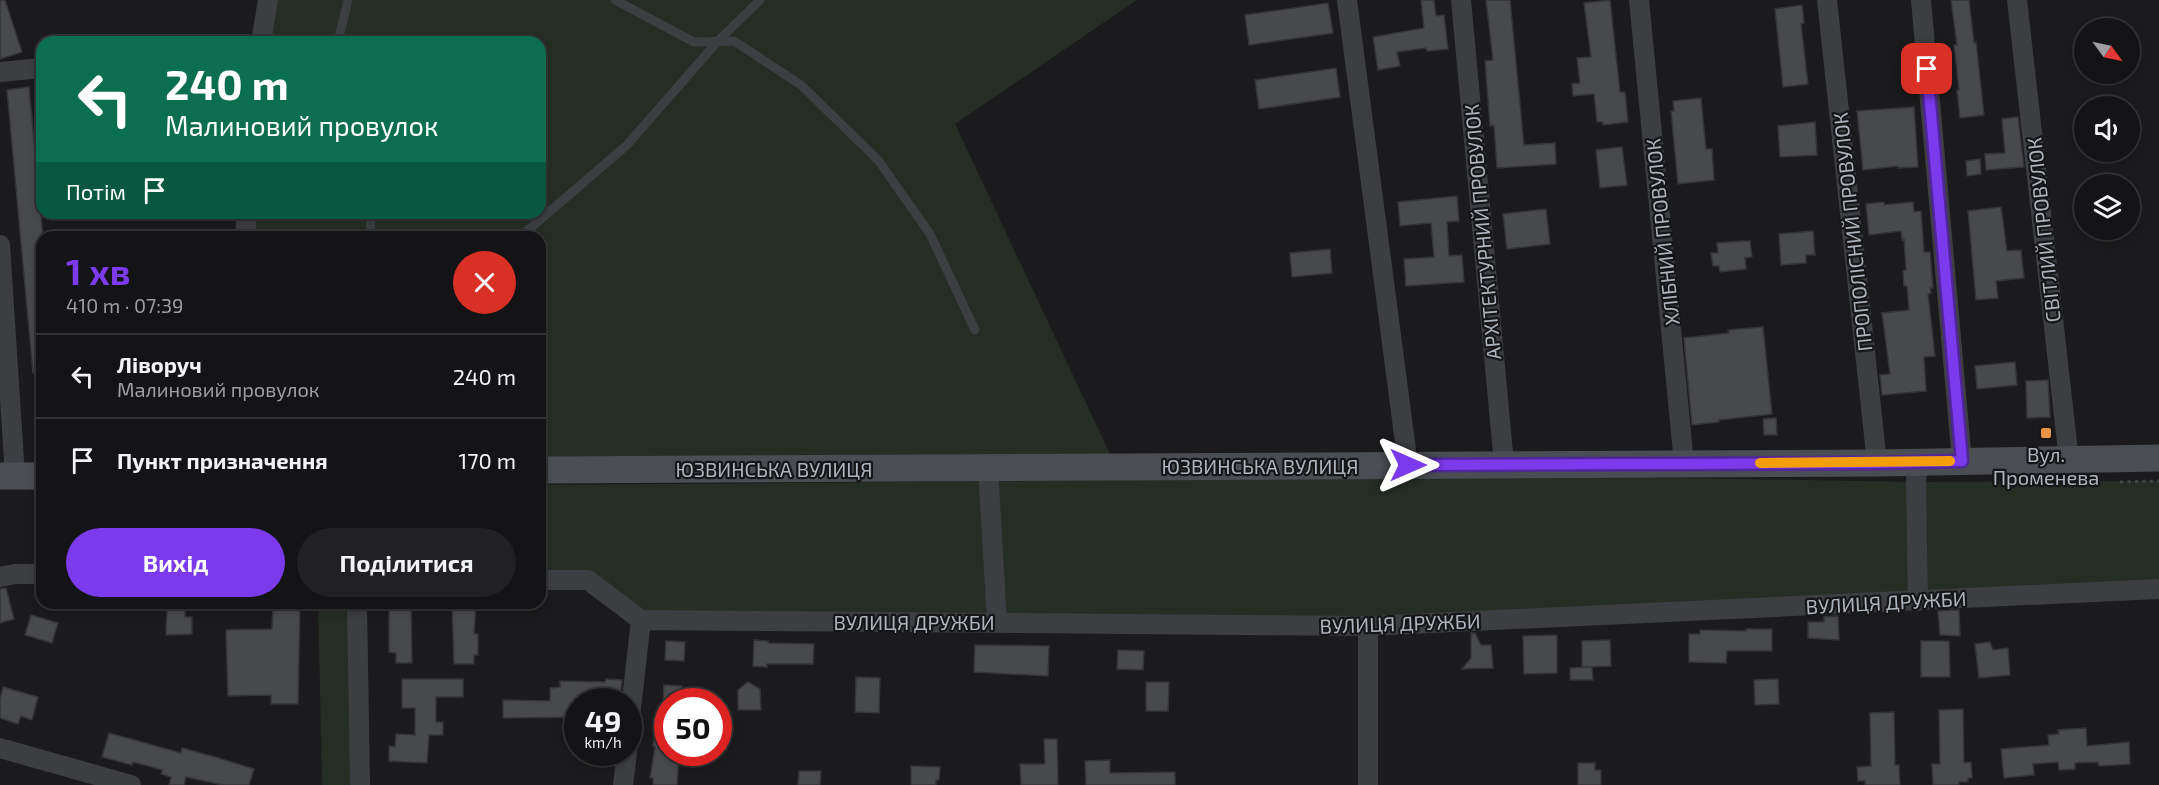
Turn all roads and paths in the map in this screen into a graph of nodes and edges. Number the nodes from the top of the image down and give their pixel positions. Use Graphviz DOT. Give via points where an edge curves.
graph roads {
  1 [pos="268,0"];
  2 [pos="348,0"];
  3 [pos="615,0"];
  4 [pos="760,0"];
  5 [pos="1347,0"];
  6 [pos="1461,0"];
  7 [pos="1639,0"];
  8 [pos="1827,0"];
  9 [pos="1921,0"];
  10 [pos="2016,0"];
  11 [pos="262,36"];
  12 [pos="339,36"];
  13 [pos="718,41"];
  14 [pos="36,69"];
  15 [pos="0,72"];
  16 [pos="546,215"];
  17 [pos="541,219"];
  18 [pos="527,231"];
  19 [pos="0,245"];
  20 [pos="975,330"];
  21 [pos="2159,458"];
  22 [pos="2068,460"];
  23 [pos="1962,461"];
  24 [pos="1918,462"];
  25 [pos="1684,463"];
  26 [pos="1877,463"];
  27 [pos="1504,464"];
  28 [pos="1408,465"];
  29 [pos="988,468"];
  30 [pos="546,470"];
  31 [pos="7,476"];
  32 [pos="36,476"];
  33 [pos="36,574"];
  34 [pos="0,577"];
  35 [pos="546,580"];
  36 [pos="2159,589"];
  37 [pos="1918,601"];
  38 [pos="357,609"];
  39 [pos="640,620"];
  40 [pos="997,622"];
  41 [pos="1368,626"];
  42 [pos="633,688"];
  43 [pos="0,748"];
  44 [pos="625,766"];
  45 [pos="131,785"];
  46 [pos="360,785"];
  47 [pos="623,785"];
  48 [pos="1368,785"];
  1 -- 11 [label="street"];
  2 -- 12 [label="lane"];
  3 -- 13 [label="lane" via="694,42"];
  4 -- 13 [label="lane"];
  5 -- 28 [label="street"];
  6 -- 27 [label="street, АРХІТЕКТУРНИЙ ПРОВУЛОК"];
  7 -- 25 [label="street, ХЛІБНИЙ ПРОВУЛОК"];
  8 -- 26 [label="street, ПРОПОЛІСНИЙ ПРОВУЛОК"];
  9 -- 23 [label="street"];
  10 -- 22 [label="street, СВІТЛИЙ ПРОВУЛОК"];
  13 -- 16 [label="lane" via="627,145"];
  13 -- 20 [label="lane" via="734,41 801,85 878,160 930,234"];
  14 -- 15 [label="street"];
  17 -- 18 [label="lane"];
  19 -- 31 [label="street"];
  21 -- 22 [label="main road, ЮЗВИНСЬКА ВУЛИЦЯ"];
  22 -- 23 [label="main road, ЮЗВИНСЬКА ВУЛИЦЯ"];
  23 -- 24 [label="main road, ЮЗВИНСЬКА ВУЛИЦЯ"];
  24 -- 26 [label="main road, ЮЗВИНСЬКА ВУЛИЦЯ"];
  24 -- 37 [label="street"];
  25 -- 26 [label="main road, ЮЗВИНСЬКА ВУЛИЦЯ"];
  25 -- 27 [label="main road, ЮЗВИНСЬКА ВУЛИЦЯ"];
  27 -- 28 [label="main road, ЮЗВИНСЬКА ВУЛИЦЯ"];
  28 -- 29 [label="main road, ЮЗВИНСЬКА ВУЛИЦЯ"];
  29 -- 30 [label="main road, ЮЗВИНСЬКА ВУЛИЦЯ"];
  29 -- 40 [label="street"];
  31 -- 32 [label="main road"];
  33 -- 34 [label="street"];
  35 -- 39 [label="street" via="588,580"];
  36 -- 37 [label="street, ВУЛИЦЯ ДРУЖБИ"];
  37 -- 41 [label="street, ВУЛИЦЯ ДРУЖБИ"];
  38 -- 46 [label="street"];
  39 -- 40 [label="street, ВУЛИЦЯ ДРУЖБИ"];
  39 -- 42 [label="street"];
  40 -- 41 [label="street, ВУЛИЦЯ ДРУЖБИ"];
  41 -- 48 [label="street"];
  43 -- 45 [label="street"];
  44 -- 47 [label="street"];
}
